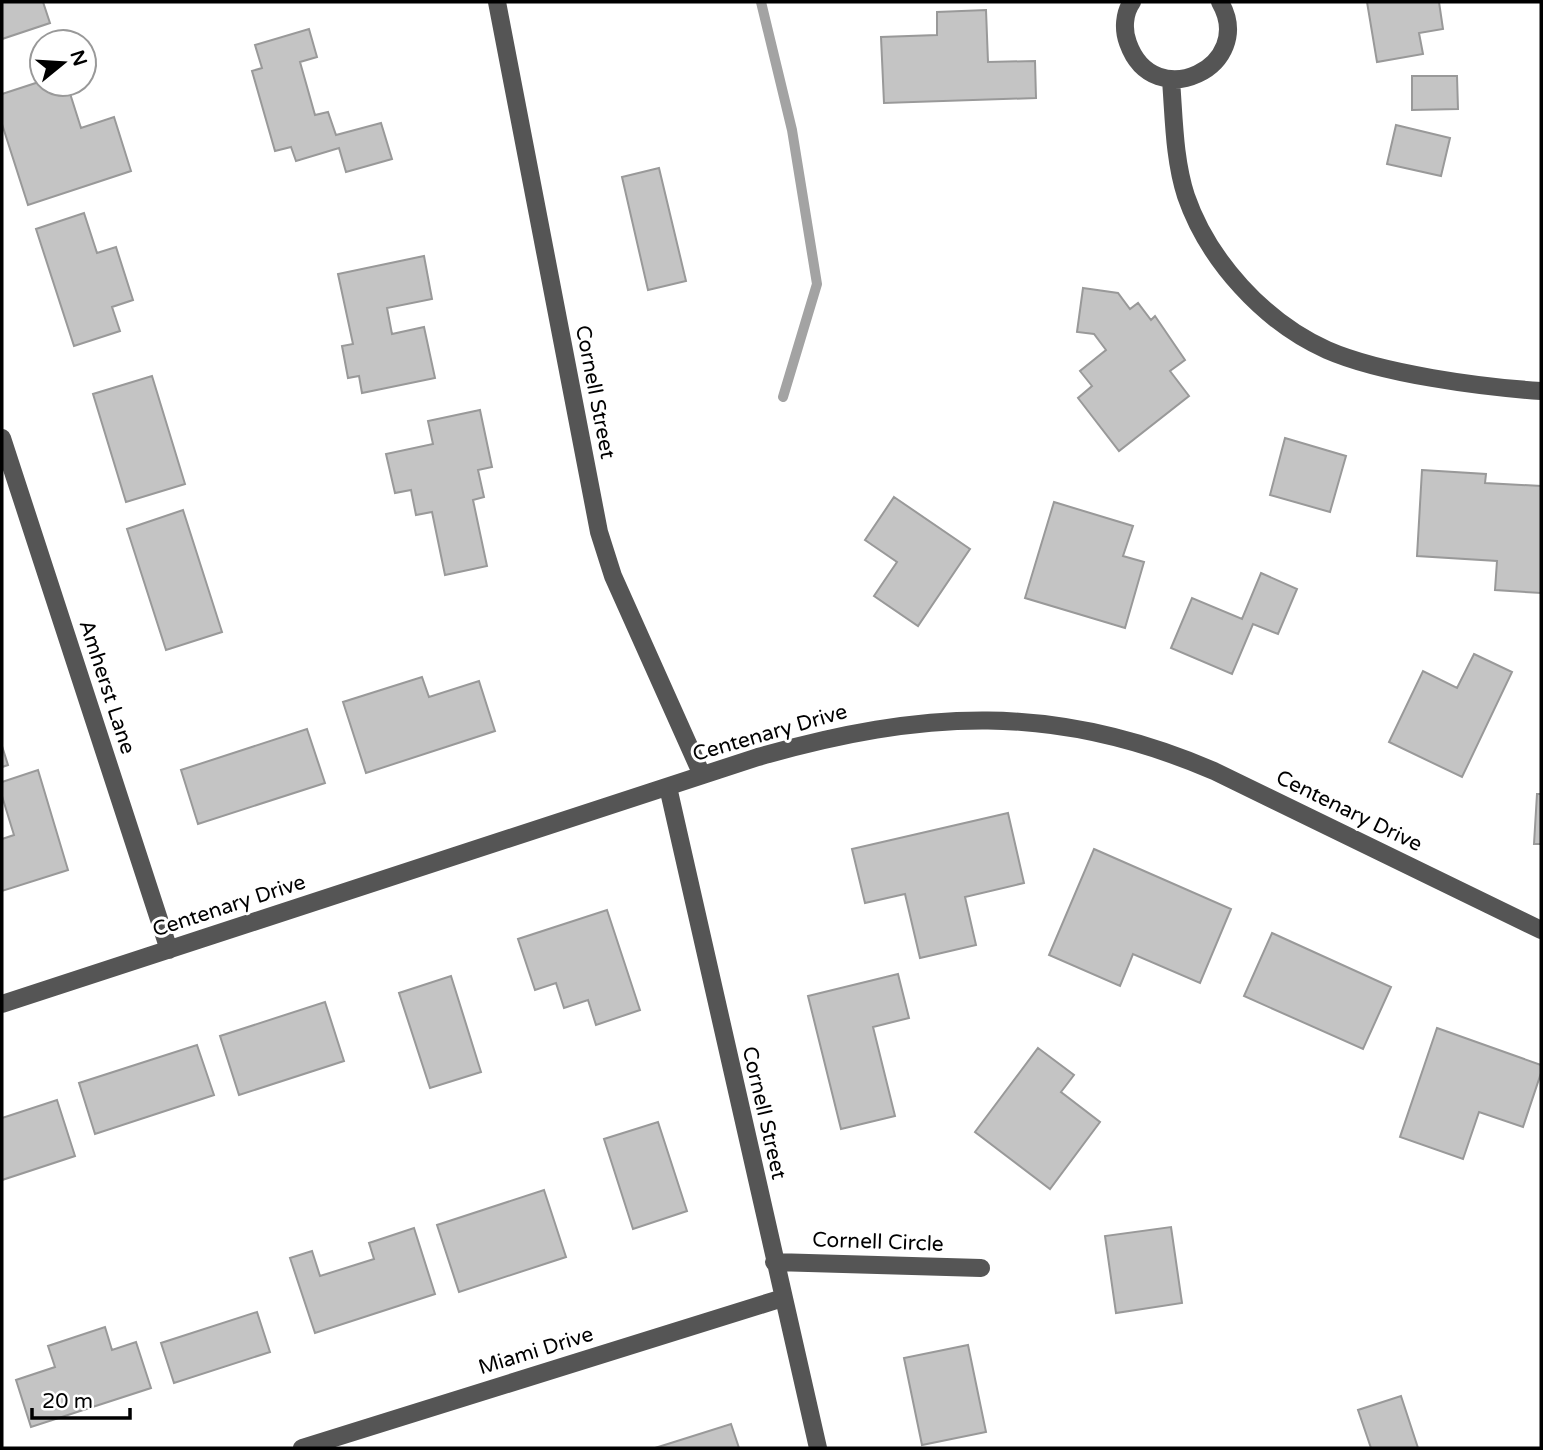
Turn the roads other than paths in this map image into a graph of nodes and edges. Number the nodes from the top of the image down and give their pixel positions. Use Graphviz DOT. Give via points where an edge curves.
graph roads {
  1 [pos="497,2"];
  2 [pos="1132,2"];
  3 [pos="1220,2"];
  4 [pos="1171,79"];
  5 [pos="1541,391"];
  6 [pos="2,438"];
  7 [pos="702,775"];
  8 [pos="668,787"];
  9 [pos="1541,930"];
  10 [pos="169,950"];
  11 [pos="2,1004"];
  12 [pos="774,1262"];
  13 [pos="981,1268"];
  14 [pos="783,1298"];
  15 [pos="302,1448"];
  16 [pos="818,1448"];
  1 -- 7 [label="street, Cornell Street" via="599,532 613,576"];
  2 -- 4 [label="street" via="1125,22 1132,54 1155,76"];
  3 -- 4 [label="street" via="1228,27 1217,60 1188,79"];
  4 -- 5 [label="street" via="1180,173 1194,215 1220,260 1278,319 1326,349 1373,364 1480,385"];
  6 -- 10 [label="street, Amherst Lane"];
  7 -- 8 [label="street, Centenary Drive"];
  7 -- 9 [label="street, Centenary Drive" via="818,741 923,721 1020,720 1083,730 1146,745 1214,771"];
  8 -- 10 [label="street, Centenary Drive"];
  8 -- 12 [label="street, Cornell Street"];
  10 -- 11 [label="street, Centenary Drive"];
  12 -- 13 [label="street, Cornell Circle"];
  12 -- 14 [label="street, Cornell Street"];
  14 -- 15 [label="street, Miami Drive"];
  14 -- 16 [label="street, Cornell Street"];
}
